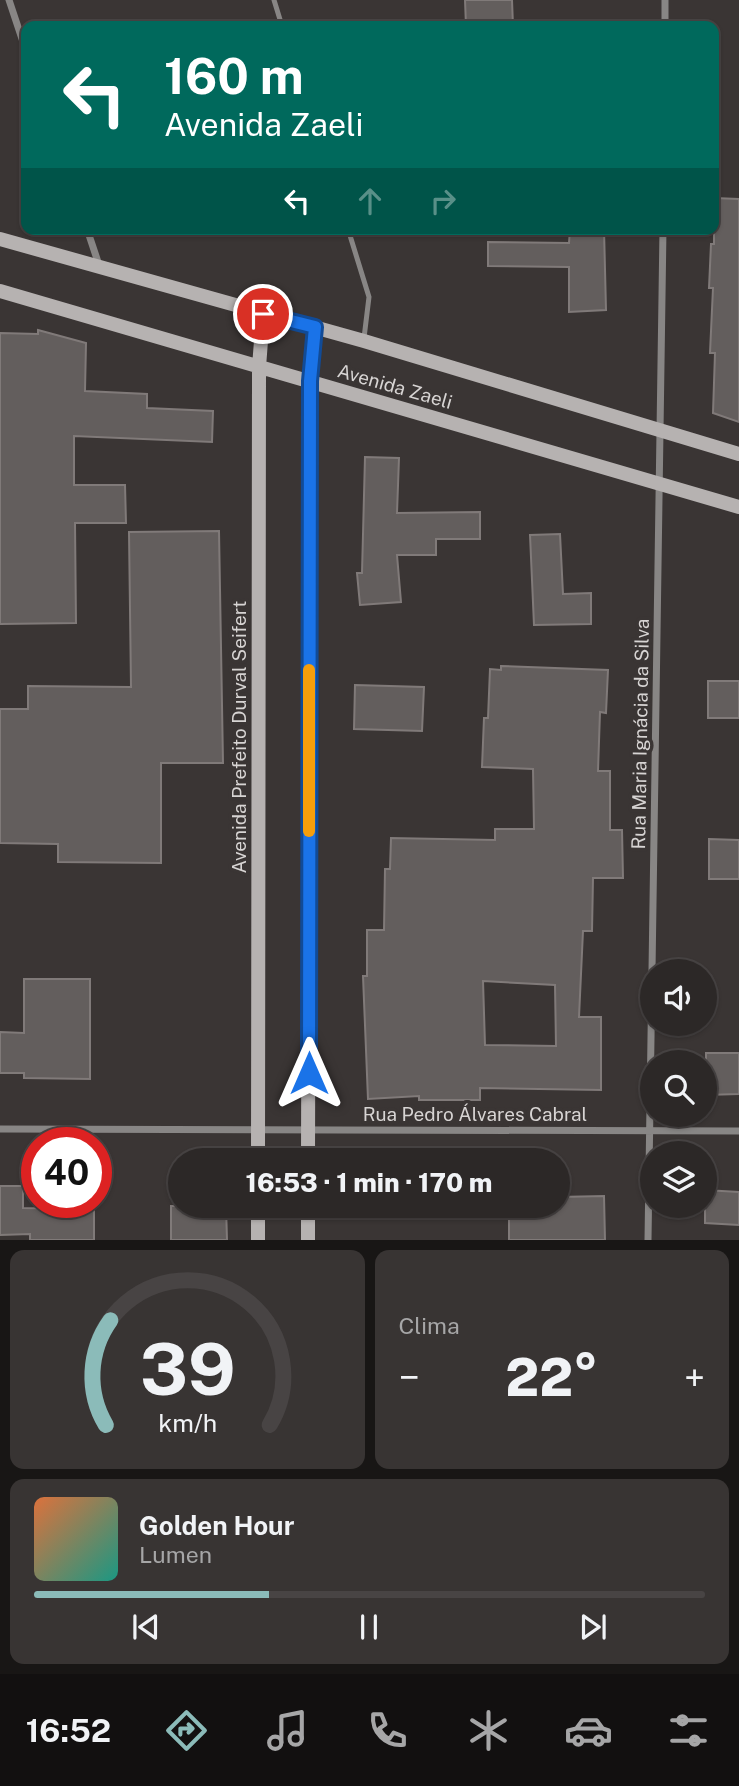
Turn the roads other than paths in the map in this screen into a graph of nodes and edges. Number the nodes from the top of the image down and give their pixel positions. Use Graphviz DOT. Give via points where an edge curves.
graph roads {
  1 [pos="9,0"];
  2 [pos="274,0"];
  3 [pos="665,0"];
  4 [pos="280,21"];
  5 [pos="664,21"];
  6 [pos="21,36"];
  7 [pos="89,235"];
  8 [pos="350,235"];
  9 [pos="663,235"];
  10 [pos="0,239"];
  11 [pos="100,268"];
  12 [pos="0,290"];
  13 [pos="263,314"];
  14 [pos="315,327"];
  15 [pos="363,341"];
  16 [pos="259,367"];
  17 [pos="310,381"];
  18 [pos="662,431"];
  19 [pos="739,454"];
  20 [pos="660,484"];
  21 [pos="739,507"];
  22 [pos="0,1129"];
  23 [pos="258,1129"];
  24 [pos="309,1129"];
  25 [pos="648,1130"];
  26 [pos="739,1131"];
  27 [pos="258,1148"];
  28 [pos="308,1148"];
  29 [pos="258,1218"];
  30 [pos="308,1218"];
  31 [pos="258,1240"];
  32 [pos="308,1240"];
  33 [pos="648,1240"];
  1 -- 6 [label="street"];
  2 -- 4 [label="lane"];
  3 -- 5 [label="street"];
  7 -- 11 [label="street"];
  8 -- 15 [label="lane" via="369,296"];
  9 -- 18 [label="street, Rua Maria Ignácia da Silva"];
  10 -- 11 [label="street, Avenida Zaeli"];
  11 -- 13 [label="street, Avenida Zaeli"];
  12 -- 16 [label="street, Avenida Zaeli"];
  13 -- 14 [label="street, Avenida Zaeli"];
  13 -- 16 [label="street, Avenida Prefeito Durval Seifert"];
  14 -- 15 [label="street, Avenida Zaeli"];
  14 -- 17 [label="street"];
  15 -- 18 [label="street, Avenida Zaeli"];
  16 -- 17 [label="street, Avenida Zaeli"];
  16 -- 23 [label="street, Avenida Prefeito Durval Seifert"];
  17 -- 20 [label="street, Avenida Zaeli"];
  17 -- 24 [label="street"];
  18 -- 19 [label="street, Avenida Zaeli"];
  18 -- 20 [label="street, Rua Maria Ignácia da Silva"];
  20 -- 21 [label="street, Avenida Zaeli"];
  20 -- 25 [label="street, Rua Maria Ignácia da Silva"];
  22 -- 23 [label="street, Rua Pedro Álvares Cabral"];
  23 -- 24 [label="street, Rua Pedro Álvares Cabral"];
  23 -- 27 [label="street, Avenida Prefeito Durval Seifert"];
  24 -- 25 [label="street, Rua Pedro Álvares Cabral"];
  24 -- 28 [label="street"];
  25 -- 26 [label="street, Rua Pedro Álvares Cabral"];
  25 -- 33 [label="street, Rua Maria Ignácia da Silva"];
  29 -- 31 [label="street"];
  30 -- 32 [label="street"];
}
